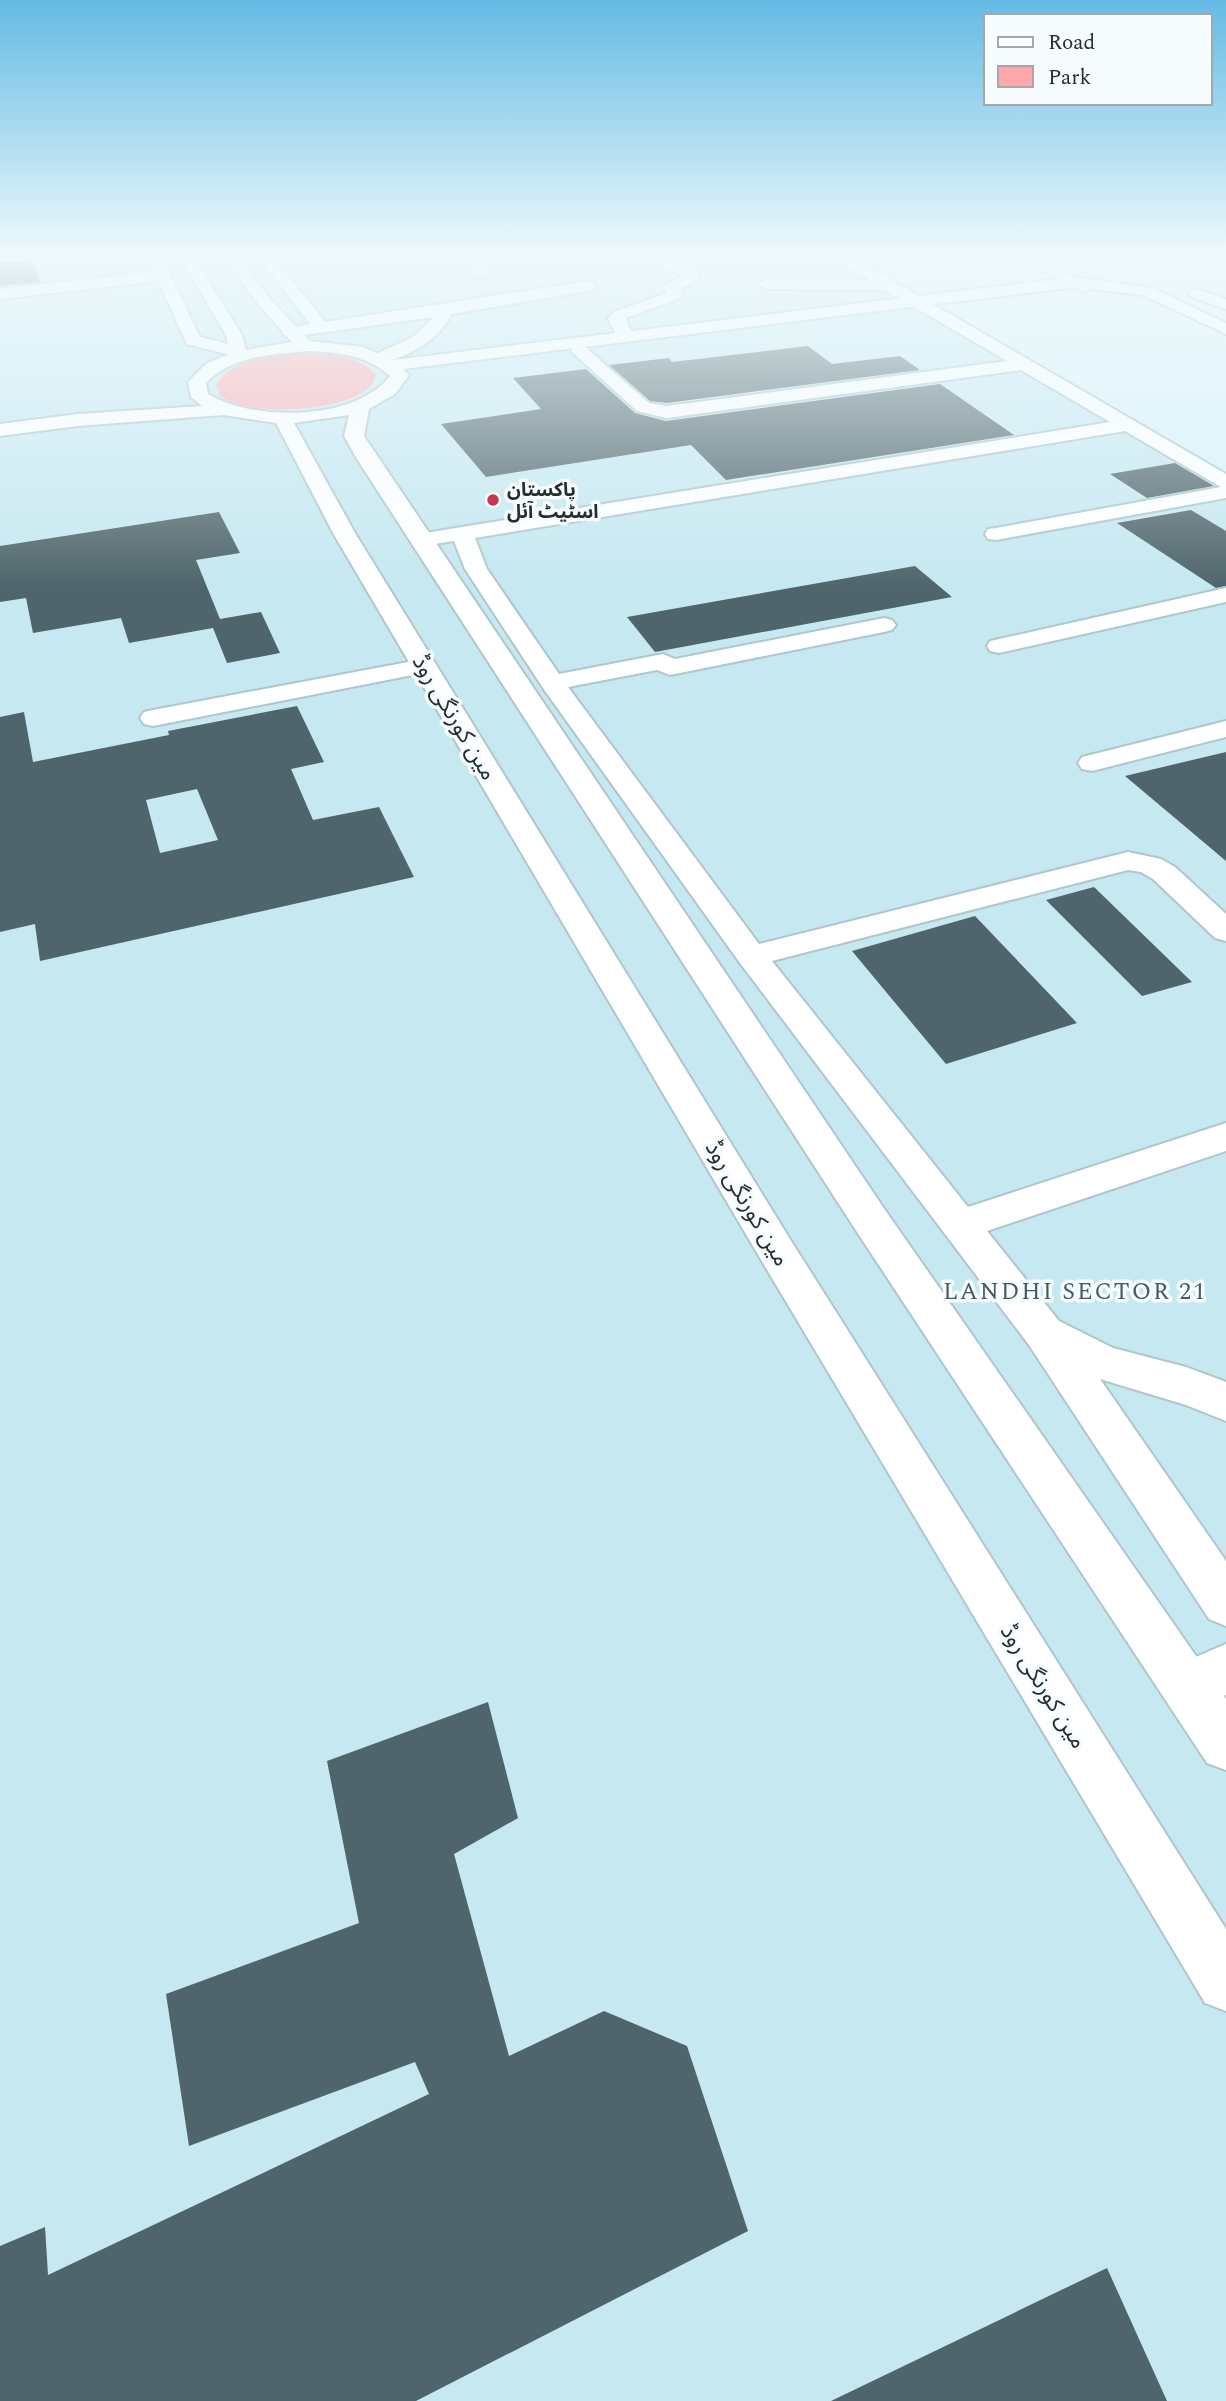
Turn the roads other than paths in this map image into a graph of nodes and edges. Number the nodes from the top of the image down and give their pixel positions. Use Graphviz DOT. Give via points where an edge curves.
graph roads {
  1 [pos="219,364"];
  2 [pos="385,364"];
  3 [pos="393,364"];
  4 [pos="407,364"];
  5 [pos="415,364"];
  6 [pos="594,364"];
  7 [pos="1025,364"];
  8 [pos="391,366"];
  9 [pos="110,399"];
  10 [pos="360,406"];
  11 [pos="222,410"];
  12 [pos="0,415"];
  13 [pos="281,417"];
  14 [pos="1128,425"];
  15 [pos="0,430"];
  16 [pos="1181,456"];
  17 [pos="1226,458"];
  18 [pos="1226,482"];
  19 [pos="1226,492"];
  20 [pos="462,533"];
  21 [pos="996,534"];
  22 [pos="421,540"];
  23 [pos="1226,595"];
  24 [pos="884,625"];
  25 [pos="999,646"];
  26 [pos="424,666"];
  27 [pos="552,683"];
  28 [pos="153,718"];
  29 [pos="1226,729"];
  30 [pos="1092,763"];
  31 [pos="1226,931"];
  32 [pos="751,956"];
  33 [pos="1226,1137"];
  34 [pos="960,1225"];
  35 [pos="1044,1333"];
  36 [pos="1226,1401"];
  37 [pos="1226,1602"];
  38 [pos="1207,1677"];
  39 [pos="1226,1744"];
  40 [pos="1226,1982"];
  1 -- 11 [label="main road" via="190,383 200,397"];
  2 -- 8 [label="main road"];
  3 -- 8 [label="main road"];
  4 -- 8 [label="main road"];
  5 -- 8 [label="main road"];
  6 -- 7 [label="main road" via="643,407 667,412"];
  7 -- 14 [label="main road"];
  8 -- 10 [label="main road" via="391,389"];
  9 -- 12 [label="main road"];
  10 -- 13 [label="main road"];
  10 -- 22 [label="main road" via="354,436"];
  11 -- 13 [label="main road"];
  11 -- 15 [label="main road"];
  13 -- 26 [label="main road, مین کورنگی روڈ"];
  14 -- 16 [label="main road"];
  14 -- 20 [label="main road"];
  16 -- 17 [label="main road"];
  16 -- 18 [label="main road"];
  19 -- 21 [label="main road"];
  20 -- 22 [label="main road"];
  20 -- 27 [label="main road" via="476,569"];
  22 -- 38 [label="main road" via="871,1221"];
  23 -- 25 [label="main road"];
  24 -- 27 [label="main road" via="670,668 663,661"];
  26 -- 28 [label="main road"];
  26 -- 40 [label="main road, مین کورنگی روڈ"];
  27 -- 32 [label="main road"];
  29 -- 30 [label="main road"];
  31 -- 32 [label="main road" via="1164,873 1128,861"];
  32 -- 34 [label="main road"];
  33 -- 34 [label="main road"];
  34 -- 35 [label="main road"];
  35 -- 36 [label="main road" via="1078,1353"];
  35 -- 37 [label="main road"];
  38 -- 39 [label="main road"];
}
